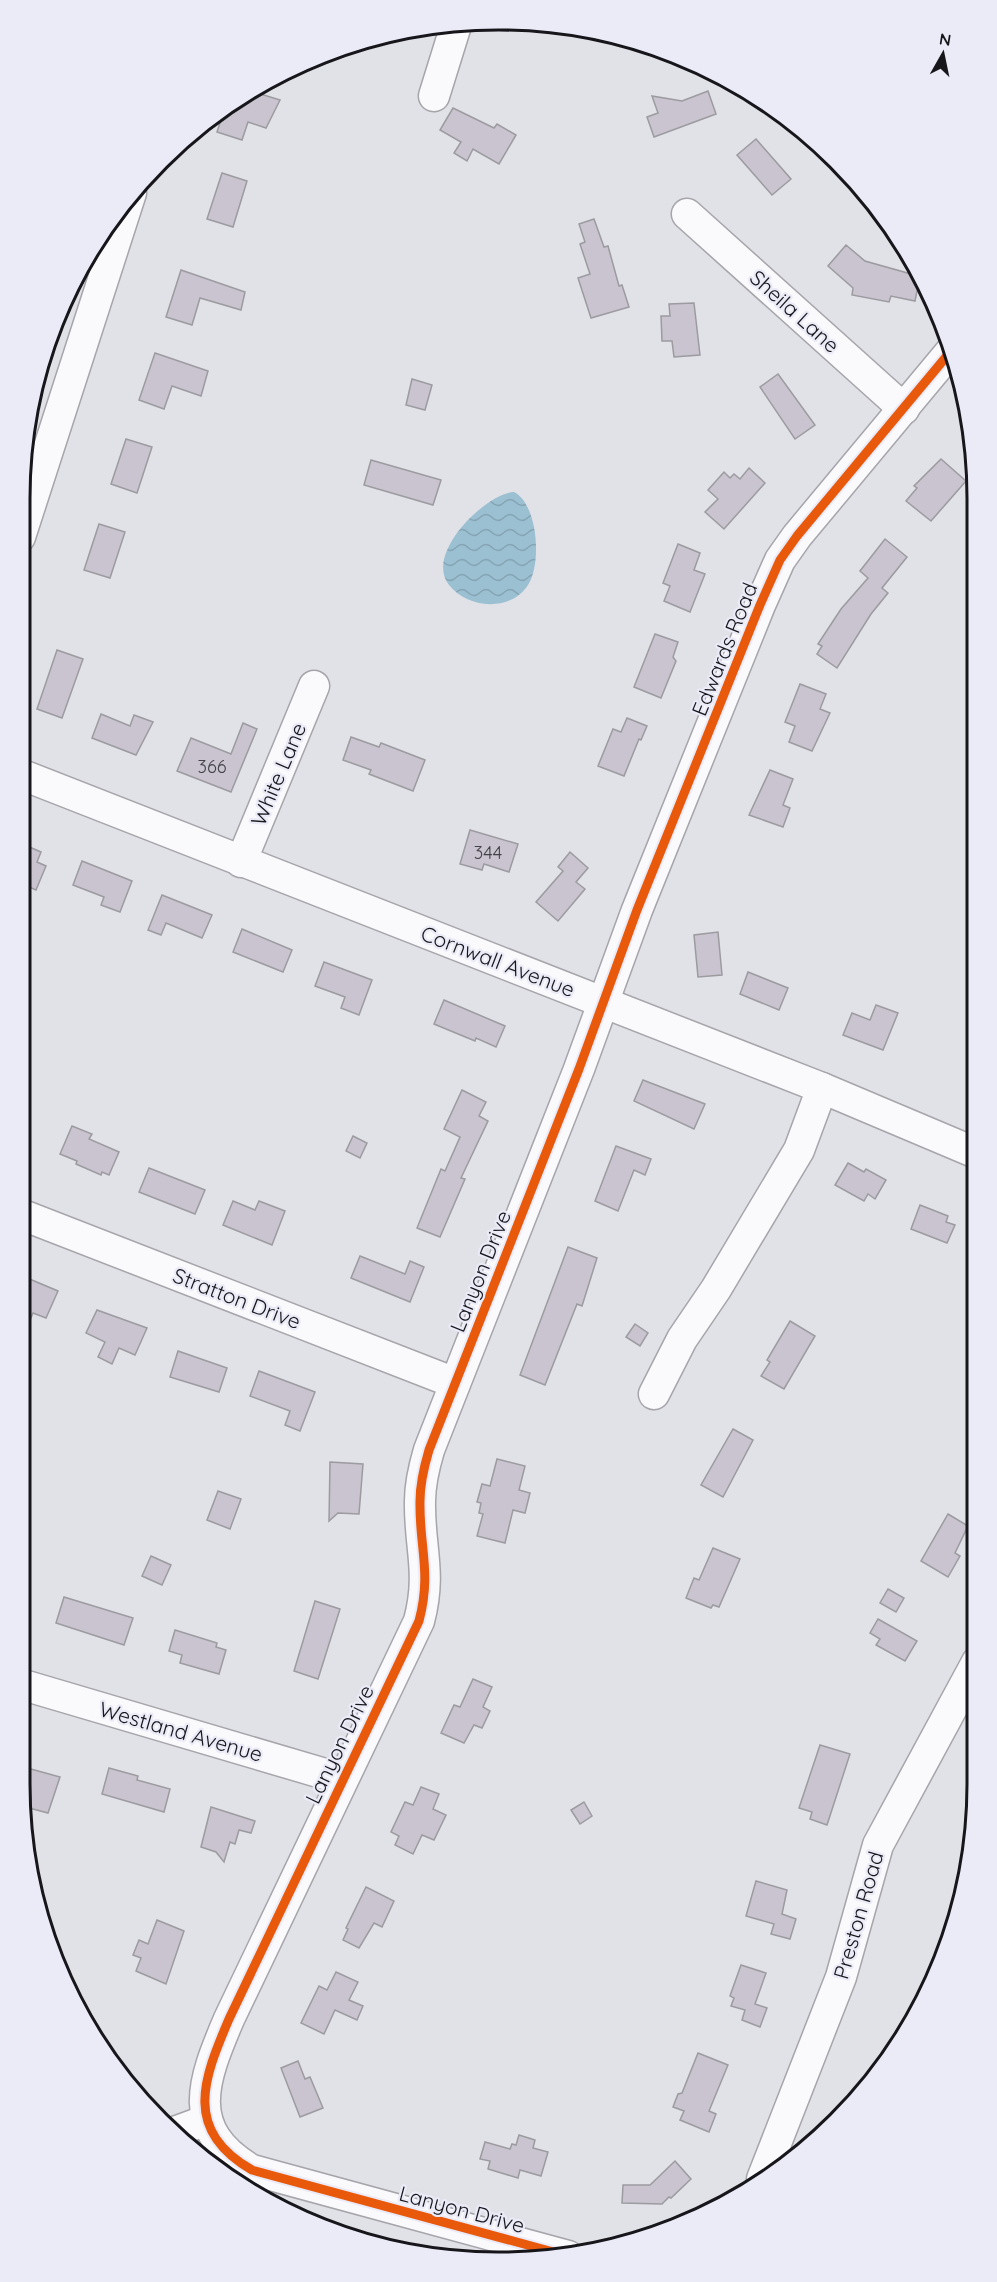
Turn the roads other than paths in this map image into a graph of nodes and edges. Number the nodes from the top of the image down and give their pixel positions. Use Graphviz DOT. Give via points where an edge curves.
graph roads {
  1 [pos="454,32"];
  2 [pos="434,96"];
  3 [pos="687,214"];
  4 [pos="123,219"];
  5 [pos="945,358"];
  6 [pos="904,409"];
  7 [pos="30,506"];
  8 [pos="314,686"];
  9 [pos="30,778"];
  10 [pos="241,862"];
  11 [pos="603,1002"];
  12 [pos="822,1088"];
  13 [pos="967,1149"];
  14 [pos="30,1218"];
  15 [pos="455,1383"];
  16 [pos="654,1394"];
  17 [pos="967,1680"];
  18 [pos="30,1687"];
  19 [pos="342,1779"];
  20 [pos="207,2120"];
  21 [pos="182,2129"];
  22 [pos="766,2168"];
  23 [pos="544,2250"];
  1 -- 2 [label="street"];
  3 -- 6 [label="street, Sheila Lane"];
  4 -- 7 [label="street"];
  5 -- 6 [label="street, Edwards Road"];
  6 -- 11 [label="street, Edwards Road" via="780,560"];
  8 -- 10 [label="street, White Lane"];
  9 -- 10 [label="street, Cornwall Avenue"];
  10 -- 11 [label="street, Cornwall Avenue"];
  11 -- 12 [label="street, Cornwall Avenue"];
  11 -- 15 [label="street, Lanyon Drive"];
  12 -- 13 [label="street, Cornwall Avenue"];
  12 -- 16 [label="street" via="799,1150 728,1271 682,1339"];
  14 -- 15 [label="street, Stratton Drive"];
  15 -- 19 [label="street, Lanyon Drive" via="422,1476 420,1502 427,1572 419,1621"];
  17 -- 22 [label="street, Preston Road" via="878,1845 841,1977"];
  18 -- 19 [label="street, Westland Avenue"];
  19 -- 20 [label="street, Lanyon Drive" via="214,2054 207,2077"];
  20 -- 21 [label="street"];
  20 -- 23 [label="street, Lanyon Drive" via="216,2142 252,2170"];
}
